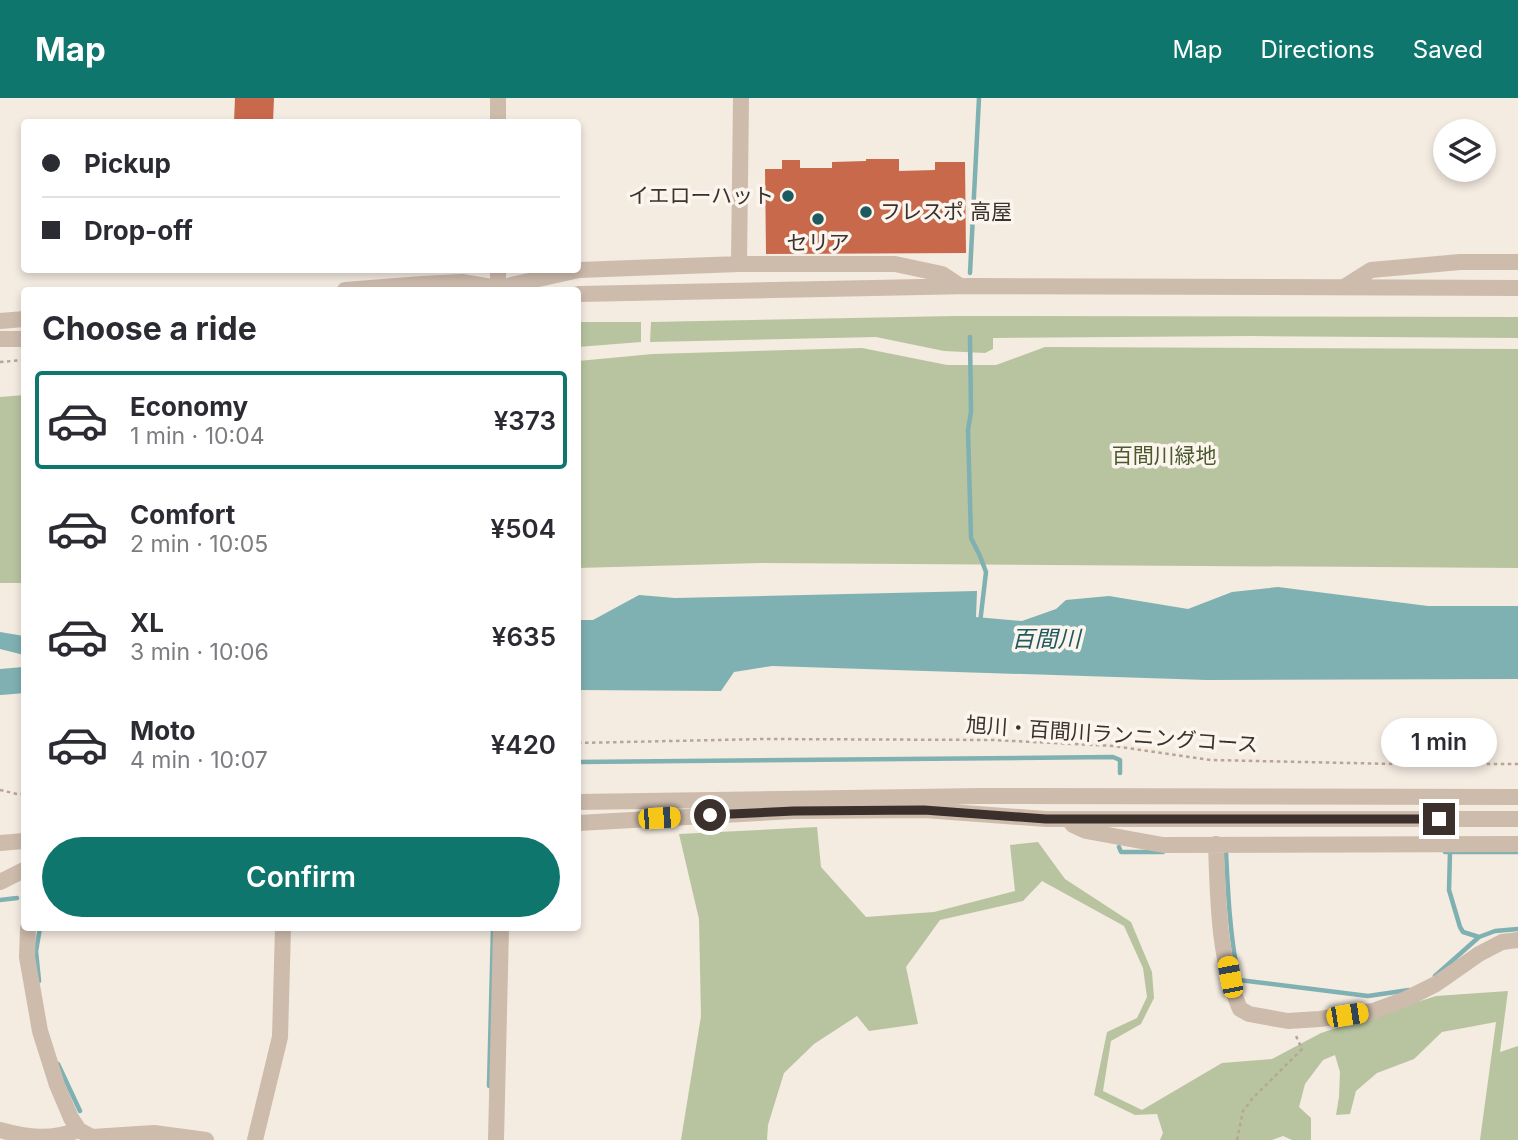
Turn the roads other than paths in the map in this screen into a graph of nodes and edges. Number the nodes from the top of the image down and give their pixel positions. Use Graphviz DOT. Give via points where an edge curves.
graph roads {
  1 [pos="498,98"];
  2 [pos="741,98"];
  3 [pos="498,119"];
  4 [pos="1518,262"];
  5 [pos="739,264"];
  6 [pos="581,270"];
  7 [pos="567,273"];
  8 [pos="960,286"];
  9 [pos="384,287"];
  10 [pos="484,287"];
  11 [pos="510,287"];
  12 [pos="1343,287"];
  13 [pos="1518,288"];
  14 [pos="581,294"];
  15 [pos="21,319"];
  16 [pos="0,321"];
  17 [pos="0,339"];
  18 [pos="21,339"];
  19 [pos="1518,797"];
  20 [pos="581,802"];
  21 [pos="1068,819"];
  22 [pos="1518,819"];
  23 [pos="581,823"];
  24 [pos="21,841"];
  25 [pos="0,843"];
  26 [pos="1518,844"];
  27 [pos="1216,849"];
  28 [pos="21,869"];
  29 [pos="0,870"];
  30 [pos="21,871"];
  31 [pos="0,882"];
  32 [pos="28,931"];
  33 [pos="283,931"];
  34 [pos="501,931"];
  35 [pos="1518,940"];
  36 [pos="0,1129"];
  37 [pos="88,1136"];
  38 [pos="206,1140"];
  39 [pos="255,1140"];
  40 [pos="496,1140"];
  1 -- 3 [label="street"];
  2 -- 5 [label="street"];
  4 -- 12 [label="street" via="1371,270"];
  5 -- 6 [label="street"];
  5 -- 8 [label="street" via="895,264 943,274"];
  7 -- 11 [label="street"];
  8 -- 12 [label="street"];
  8 -- 14 [label="street"];
  9 -- 10 [label="street" via="462,282"];
  12 -- 13 [label="street"];
  15 -- 16 [label="street"];
  17 -- 18 [label="street"];
  19 -- 20 [label="street" via="981,796"];
  21 -- 22 [label="street"];
  21 -- 23 [label="street" via="924,810 807,810"];
  21 -- 27 [label="street" via="1086,831"];
  24 -- 25 [label="street"];
  26 -- 27 [label="street"];
  27 -- 35 [label="street" via="1219,911 1230,977 1240,1009 1249,1014 1288,1021 1373,1011 1436,984 1502,942"];
  28 -- 29 [label="street"];
  30 -- 31 [label="street"];
  32 -- 37 [label="street" via="27,957 40,1031 71,1118"];
  33 -- 39 [label="street" via="280,1037"];
  34 -- 40 [label="street"];
  36 -- 37 [label="street" via="42,1138"];
  37 -- 38 [label="street" via="154,1133"];
}
